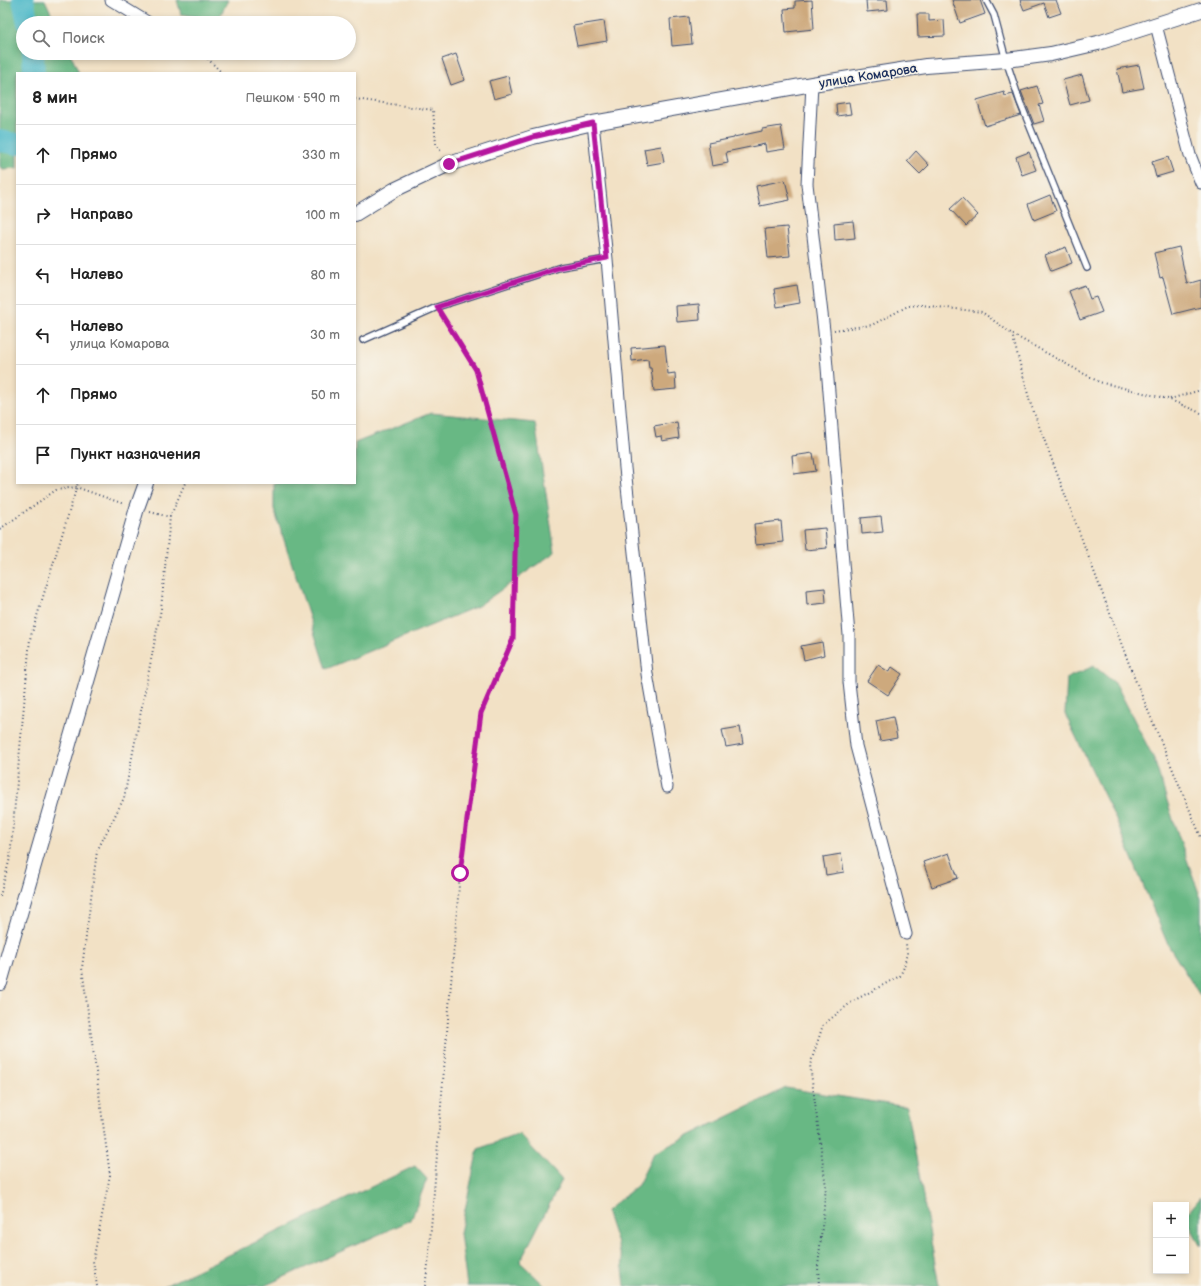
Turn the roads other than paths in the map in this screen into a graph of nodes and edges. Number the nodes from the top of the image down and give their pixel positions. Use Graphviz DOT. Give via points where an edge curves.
graph roads {
  1 [pos="111,0"];
  2 [pos="986,0"];
  3 [pos="1201,10"];
  4 [pos="137,16"];
  5 [pos="1156,25"];
  6 [pos="1006,60"];
  7 [pos="812,84"];
  8 [pos="593,123"];
  9 [pos="1201,183"];
  10 [pos="356,213"];
  11 [pos="607,258"];
  12 [pos="1087,268"];
  13 [pos="363,340"];
  14 [pos="146,484"];
  15 [pos="667,787"];
  16 [pos="906,934"];
  17 [pos="0,983"];
  1 -- 4 [label="street"];
  2 -- 6 [label="lane" via="994,15"];
  3 -- 5 [label="street, улица Комарова"];
  5 -- 6 [label="street, улица Комарова" via="1092,45"];
  5 -- 9 [label="street" via="1190,155"];
  6 -- 7 [label="street, улица Комарова" via="926,66"];
  6 -- 12 [label="lane" via="1020,102"];
  7 -- 8 [label="street, улица Комарова"];
  7 -- 16 [label="street" via="807,184 824,331 849,635 849,682 856,746"];
  8 -- 10 [label="street, улица Комарова" via="533,137 449,164 394,190"];
  8 -- 11 [label="street"];
  11 -- 13 [label="lane" via="561,267 437,307"];
  11 -- 15 [label="street" via="625,468 647,674"];
  14 -- 17 [label="street"];
}
